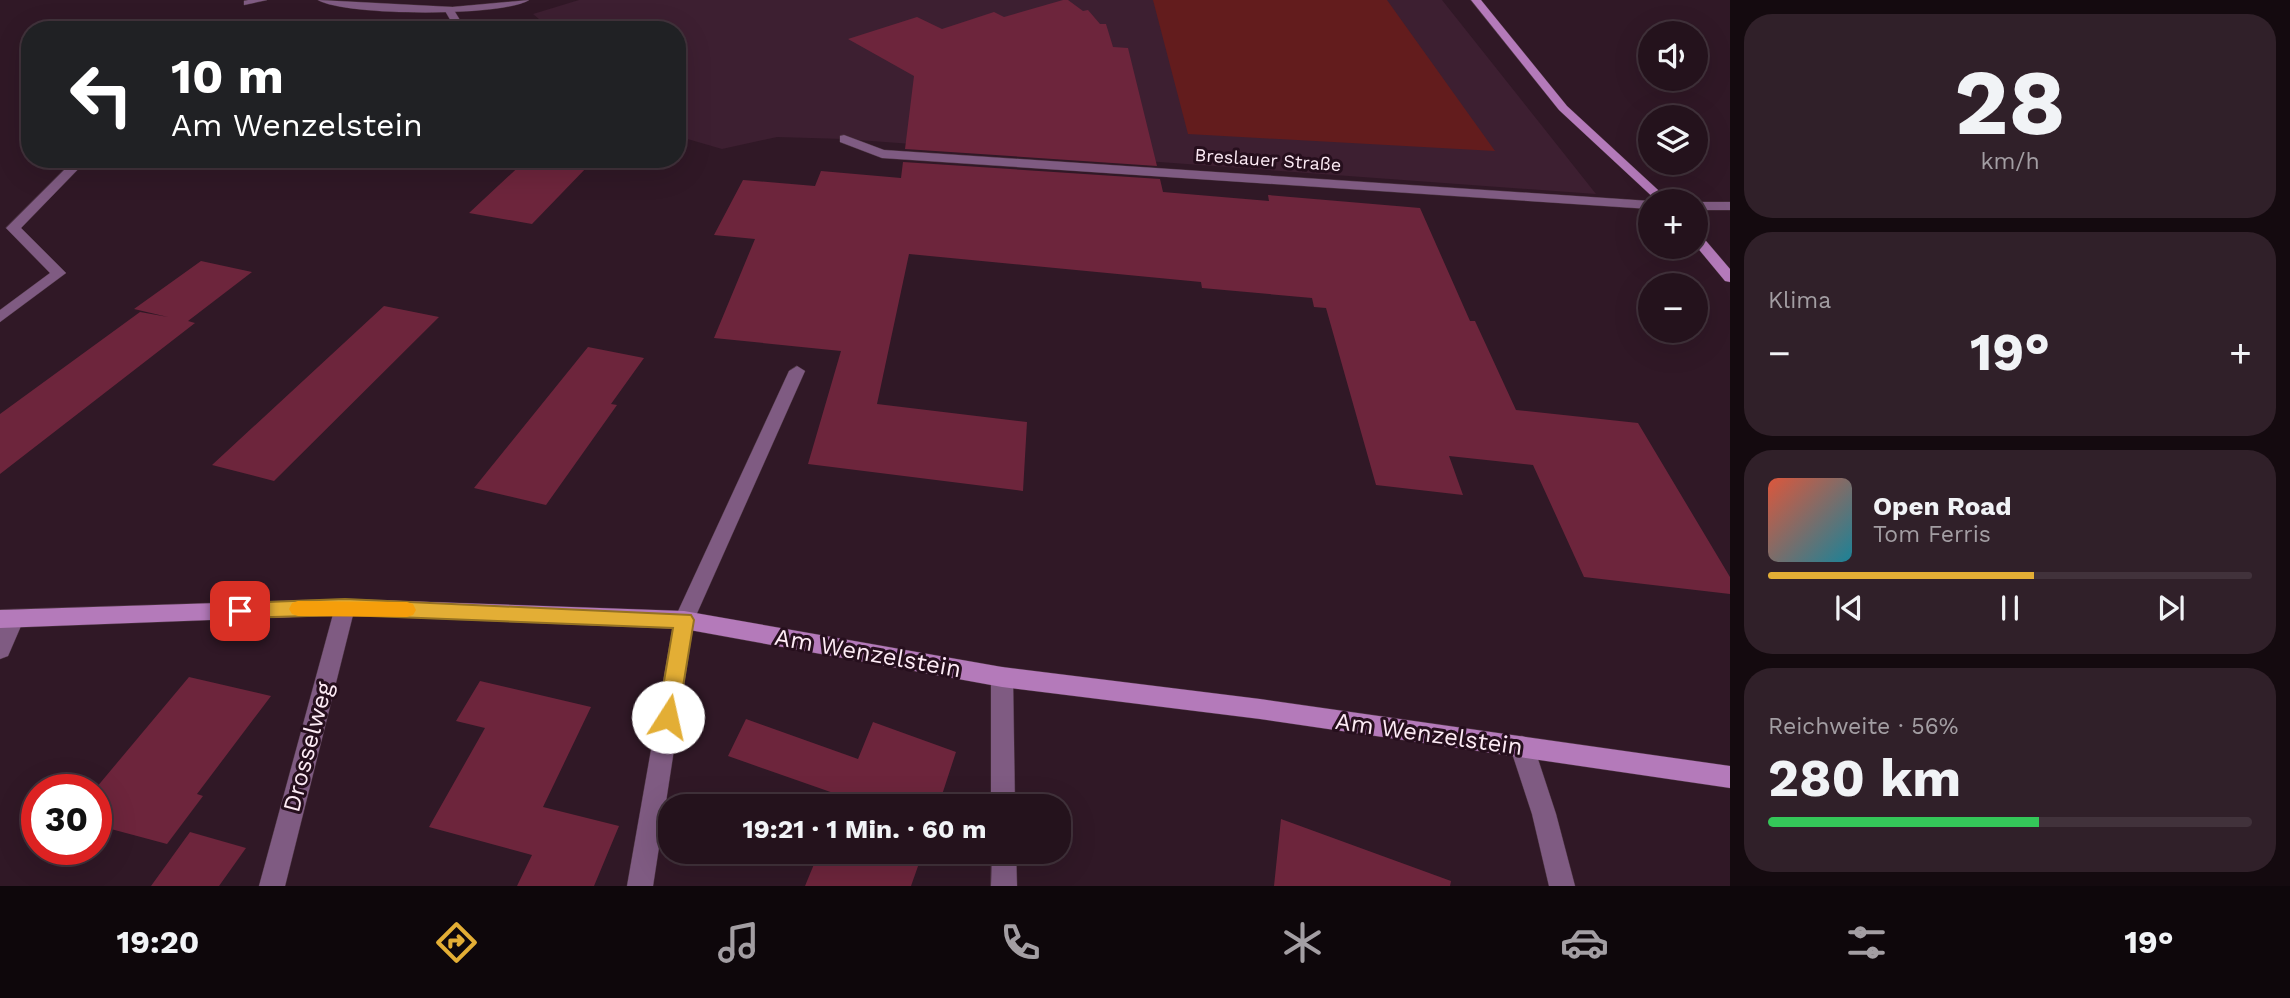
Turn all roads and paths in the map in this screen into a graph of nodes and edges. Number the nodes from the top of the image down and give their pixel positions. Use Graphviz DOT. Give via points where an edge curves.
graph roads {
  1 [pos="262,0"];
  2 [pos="323,0"];
  3 [pos="524,0"];
  4 [pos="1476,0"];
  5 [pos="247,3"];
  6 [pos="449,9"];
  7 [pos="456,21"];
  8 [pos="844,139"];
  9 [pos="73,168"];
  10 [pos="1651,189"];
  11 [pos="1638,204"];
  12 [pos="1708,206"];
  13 [pos="1730,206"];
  14 [pos="1708,252"];
  15 [pos="1730,278"];
  16 [pos="0,317"];
  17 [pos="796,371"];
  18 [pos="345,607"];
  19 [pos="7,619"];
  20 [pos="684,620"];
  21 [pos="0,650"];
  22 [pos="1002,677"];
  23 [pos="1522,747"];
  24 [pos="1730,777"];
  25 [pos="1003,794"];
  26 [pos="1004,864"];
  27 [pos="272,886"];
  28 [pos="640,886"];
  29 [pos="1004,886"];
  30 [pos="1562,886"];
  1 -- 5 [label="street"];
  2 -- 6 [label="street"];
  3 -- 6 [label="street"];
  4 -- 10 [label="street" via="1563,108"];
  6 -- 7 [label="street"];
  8 -- 11 [label="street, Breslauer Straße" via="883,154"];
  9 -- 16 [label="street" via="13,228 59,273"];
  12 -- 13 [label="street"];
  14 -- 15 [label="street"];
  17 -- 20 [label="street"];
  18 -- 19 [label="street, Am Wenzelstein"];
  18 -- 20 [label="street, Am Wenzelstein"];
  18 -- 27 [label="street, Drosselweg"];
  19 -- 21 [label="street"];
  20 -- 22 [label="street, Am Wenzelstein"];
  20 -- 28 [label="street"];
  22 -- 23 [label="street, Am Wenzelstein"];
  22 -- 25 [label="street"];
  23 -- 24 [label="street, Am Wenzelstein"];
  23 -- 30 [label="street"];
  26 -- 29 [label="street"];
}
